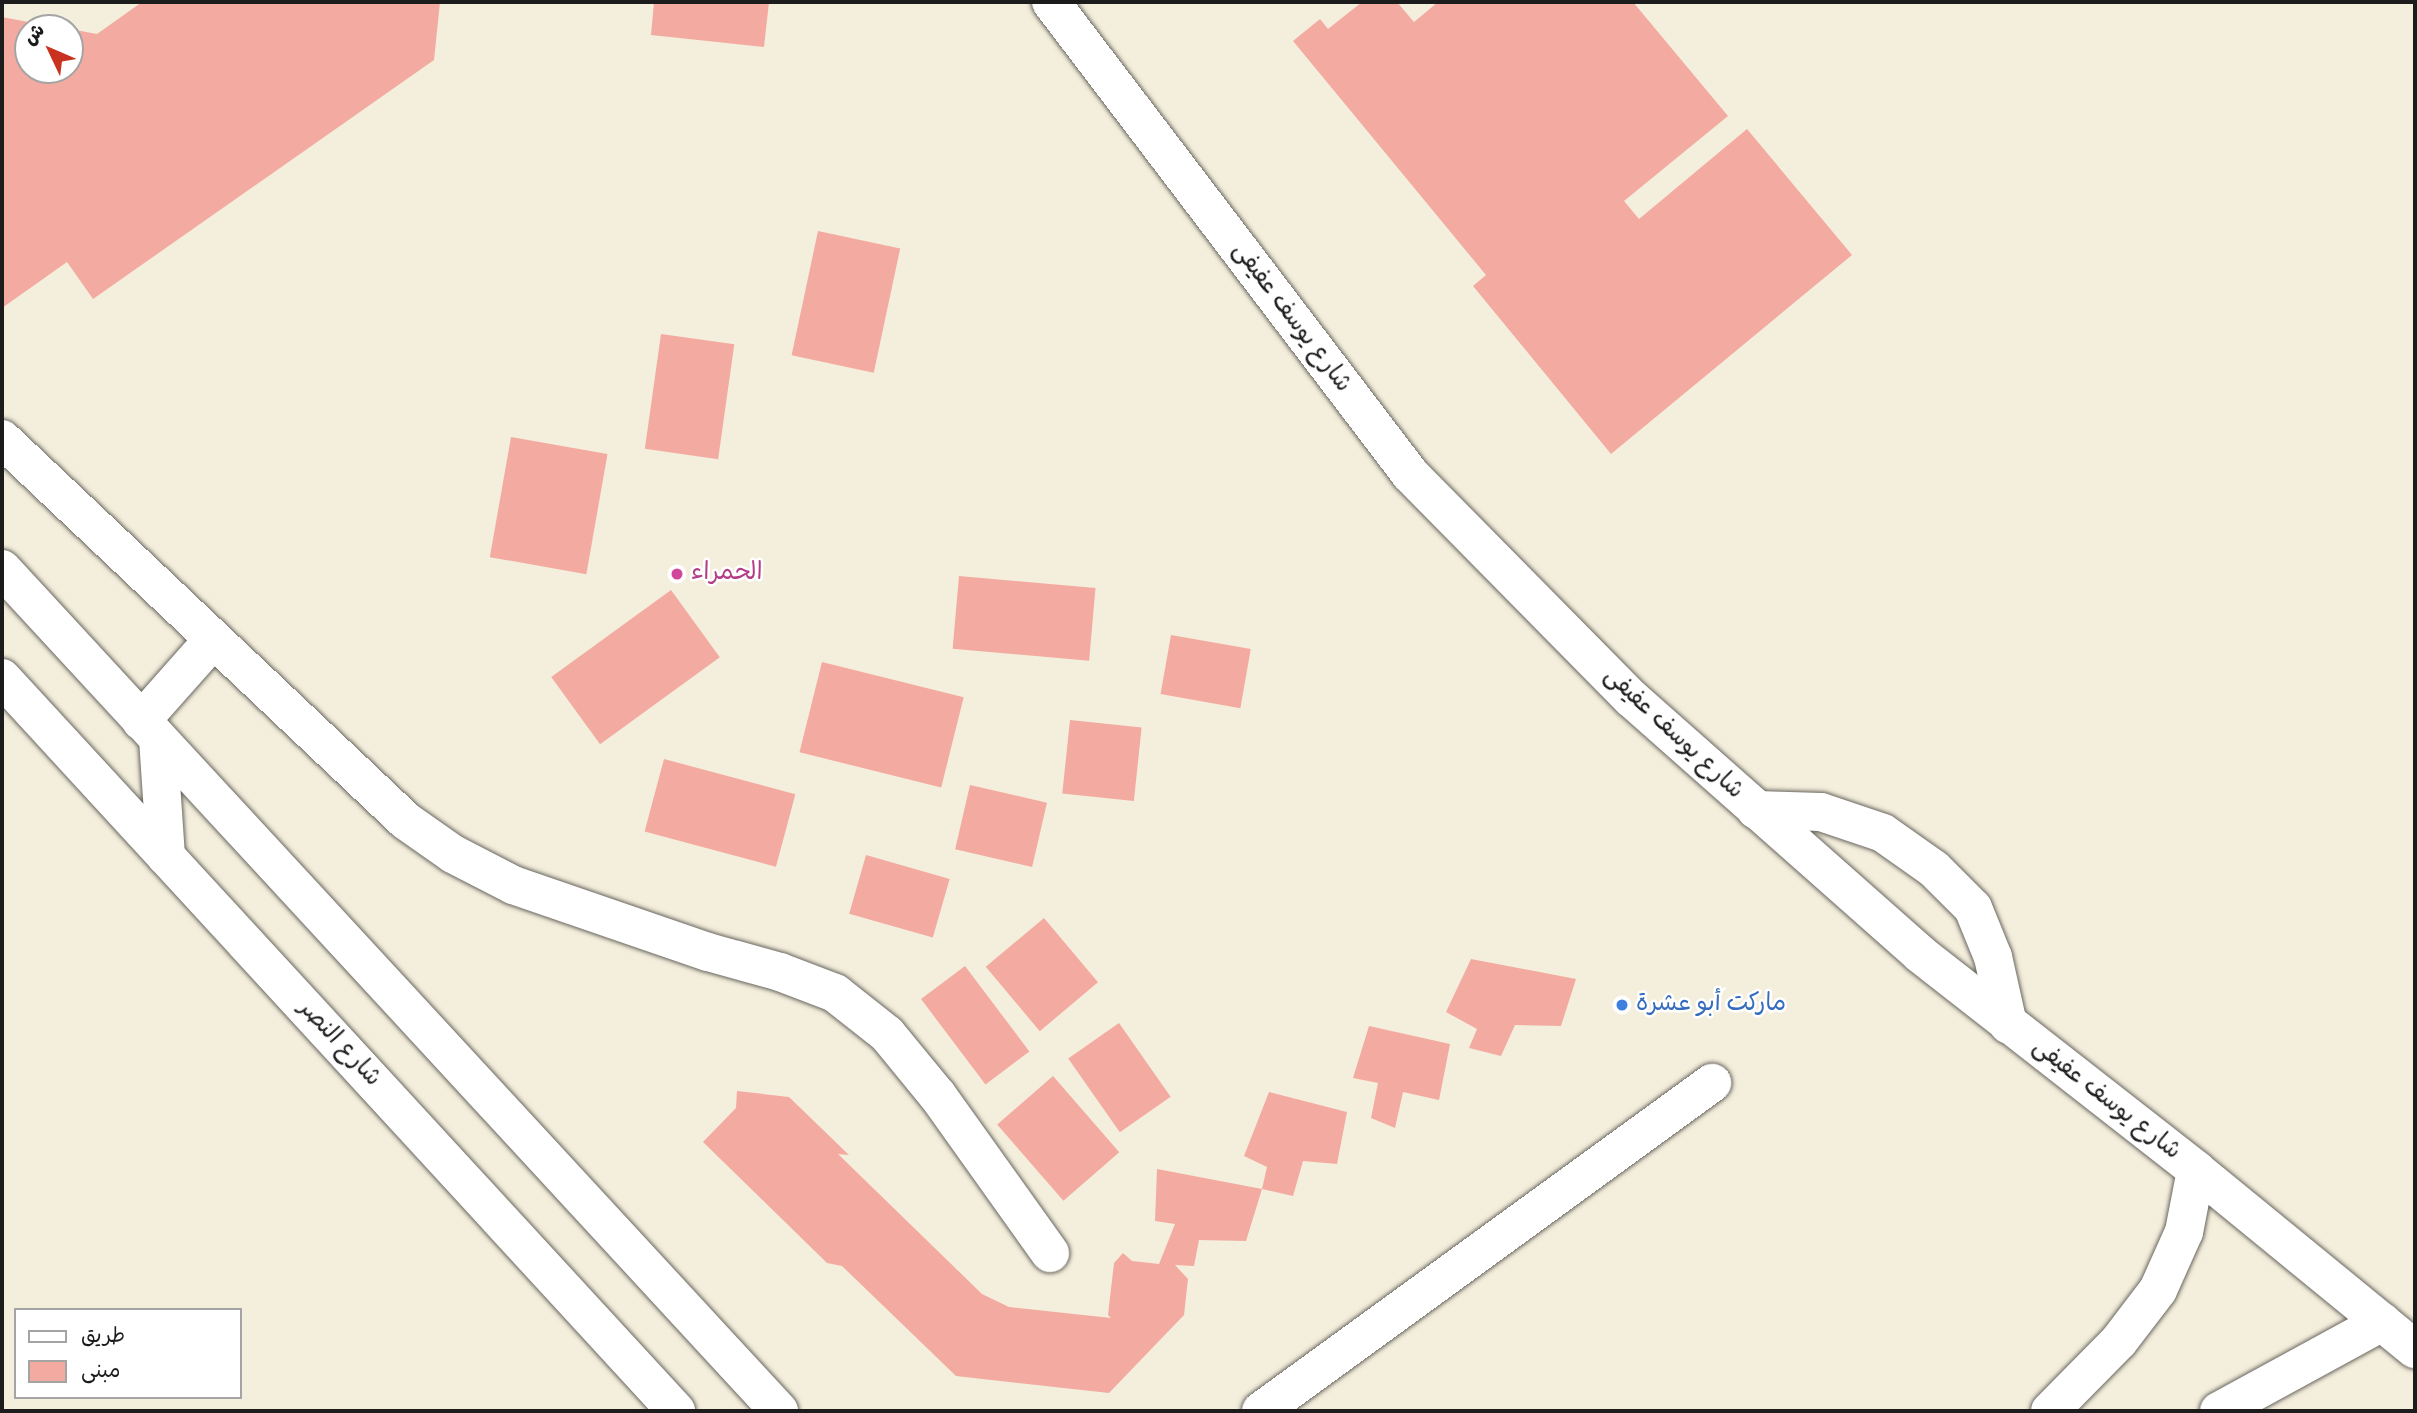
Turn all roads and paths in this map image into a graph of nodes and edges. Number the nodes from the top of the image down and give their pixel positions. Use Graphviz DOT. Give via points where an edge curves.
graph roads {
  1 [pos="1051,2"];
  2 [pos="2,439"];
  3 [pos="2,569"];
  4 [pos="214,639"];
  5 [pos="2,678"];
  6 [pos="149,730"];
  7 [pos="1756,810"];
  8 [pos="166,857"];
  9 [pos="2008,1024"];
  10 [pos="1712,1083"];
  11 [pos="2196,1170"];
  12 [pos="1050,1253"];
  13 [pos="2382,1322"];
  14 [pos="2415,1349"];
  15 [pos="676,1411"];
  16 [pos="779,1411"];
  17 [pos="1261,1411"];
  18 [pos="2050,1411"];
  19 [pos="2219,1411"];
  1 -- 7 [label="street, شارع يوسف عفيفى" via="1410,474 1631,698"];
  2 -- 4 [label="street"];
  3 -- 6 [label="street"];
  4 -- 6 [label="street"];
  4 -- 12 [label="street" via="406,821 453,854 513,885 835,993 887,1034 921,1075"];
  5 -- 8 [label="street, شارع النصر"];
  6 -- 8 [label="street"];
  6 -- 16 [label="street"];
  7 -- 9 [label="street, شارع يوسف عفيفى" via="1920,954"];
  7 -- 9 [label="street" via="1821,812 1871,828 1934,869 1973,908 1993,957"];
  8 -- 15 [label="street, شارع النصر"];
  9 -- 11 [label="street, شارع يوسف عفيفى"];
  10 -- 17 [label="street"];
  11 -- 13 [label="street, شارع يوسف عفيفى"];
  11 -- 18 [label="street" via="2184,1232 2158,1290 2119,1341"];
  13 -- 14 [label="street, شارع يوسف عفيفى"];
  13 -- 19 [label="street"];
}
